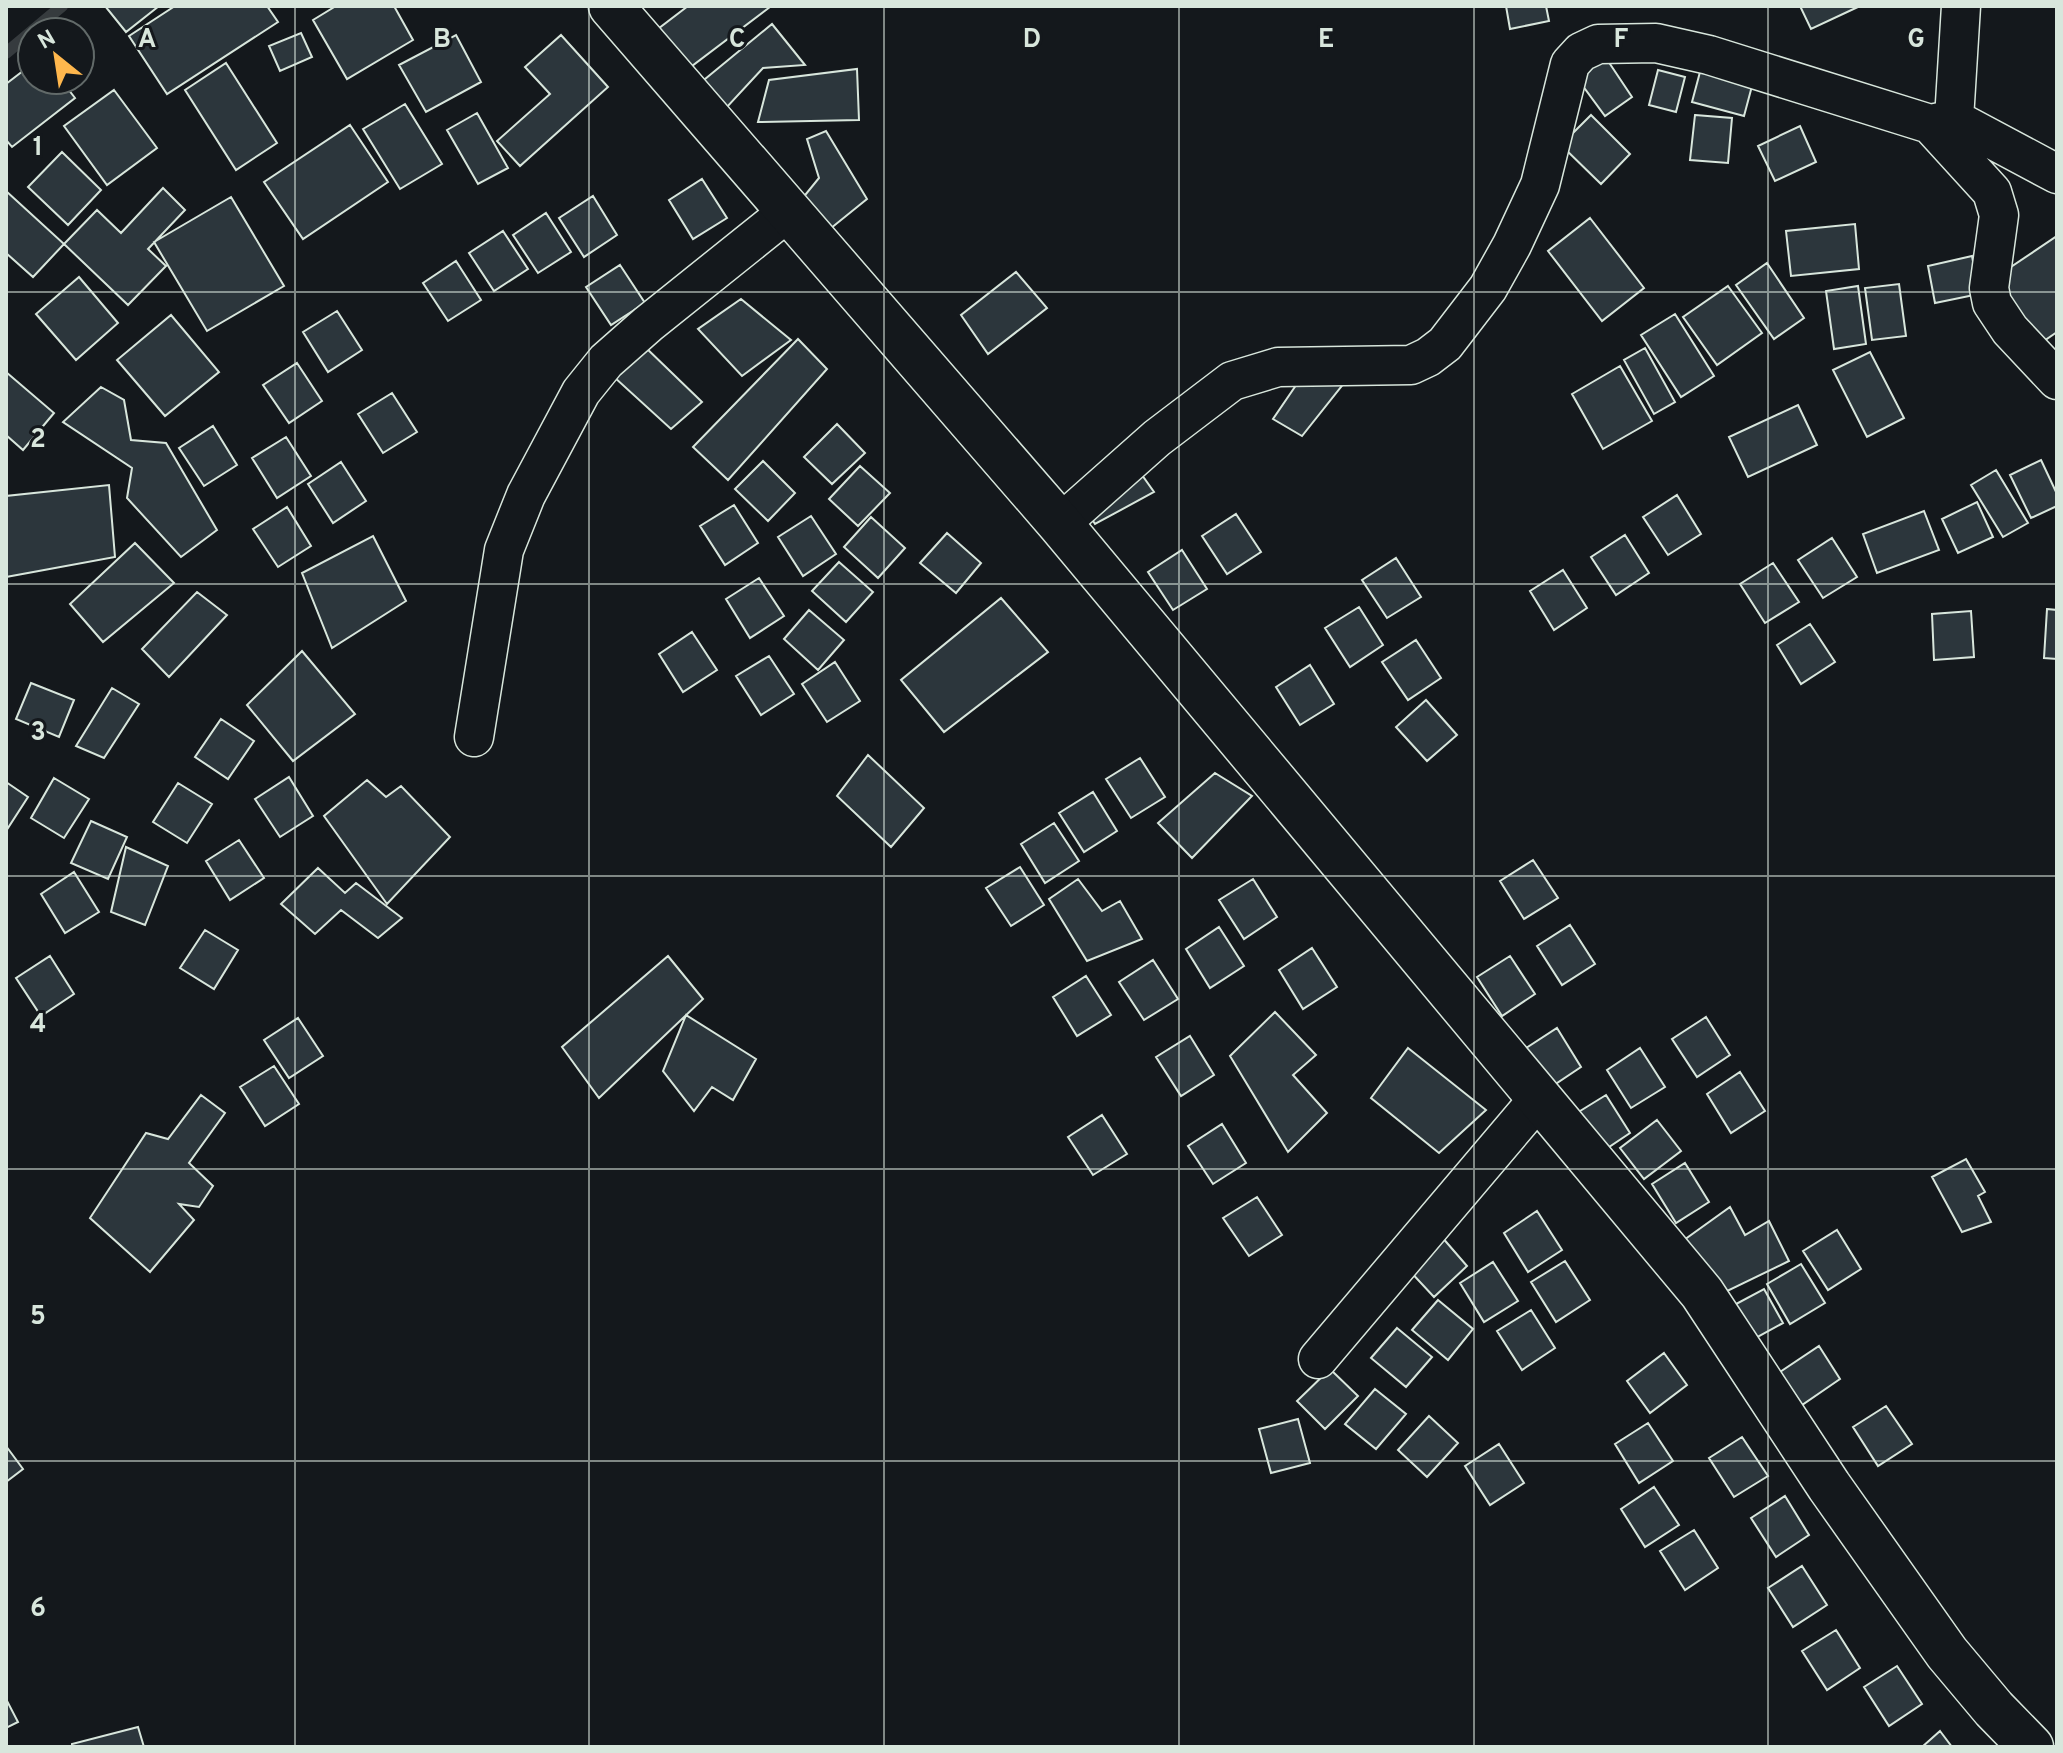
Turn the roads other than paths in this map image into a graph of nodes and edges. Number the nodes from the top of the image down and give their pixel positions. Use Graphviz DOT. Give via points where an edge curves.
graph roads {
  1 [pos="611,6"];
  2 [pos="1961,6"];
  3 [pos="1942,122"];
  4 [pos="2057,174"];
  5 [pos="789,211"];
  6 [pos="2057,380"];
  7 [pos="1060,524"];
  8 [pos="474,737"];
  9 [pos="1540,1097"];
  10 [pos="1318,1359"];
  11 [pos="2031,1747"];
  1 -- 5 [label="street"];
  2 -- 3 [label="street"];
  3 -- 4 [label="street"];
  3 -- 6 [label="street" via="1992,192 1999,215 1989,288 1992,303"];
  3 -- 7 [label="street" via="1709,55 1656,43 1598,44 1570,64 1540,185 1488,288 1445,344 1411,365 1278,367 1232,381 1157,438"];
  5 -- 7 [label="street"];
  5 -- 8 [label="street" via="648,324 581,392 526,495 504,550"];
  7 -- 9 [label="street"];
  9 -- 10 [label="street"];
  9 -- 11 [label="street" via="1702,1293 1947,1653"];
}
